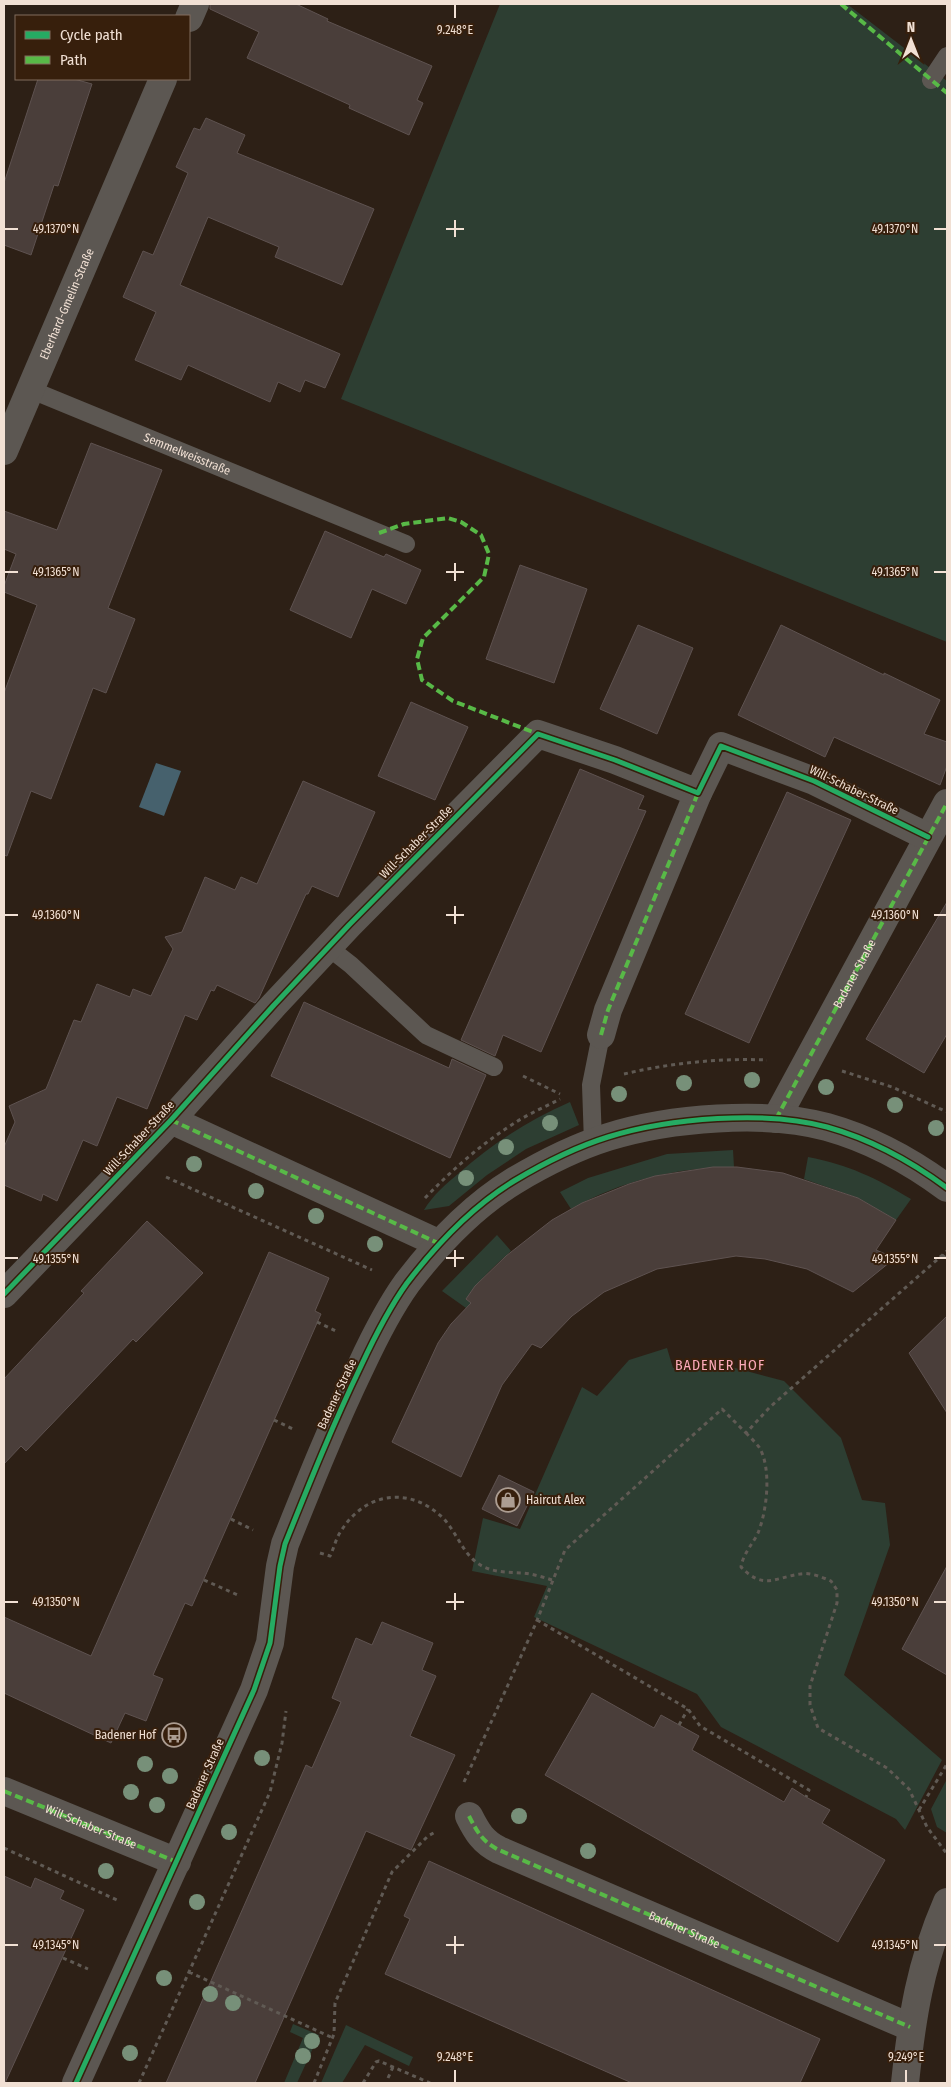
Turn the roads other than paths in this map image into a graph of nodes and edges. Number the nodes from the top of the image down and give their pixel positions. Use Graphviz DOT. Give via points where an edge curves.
graph roads {
  1 [pos="195,4"];
  2 [pos="190,16"];
  3 [pos="947,56"];
  4 [pos="163,80"];
  5 [pos="931,80"];
  6 [pos="29,389"];
  7 [pos="4,451"];
  8 [pos="406,544"];
  9 [pos="698,793"];
  10 [pos="947,803"];
  11 [pos="928,837"];
  12 [pos="328,947"];
  13 [pos="602,1035"];
  14 [pos="494,1067"];
  15 [pos="776,1119"];
  16 [pos="171,1120"];
  17 [pos="593,1143"];
  18 [pos="947,1188"];
  19 [pos="440,1244"];
  20 [pos="4,1294"];
  21 [pos="4,1791"];
  22 [pos="469,1816"];
  23 [pos="177,1862"];
  24 [pos="947,1902"];
  25 [pos="910,2027"];
  26 [pos="76,2083"];
  27 [pos="905,2083"];
  1 -- 2 [label="street"];
  3 -- 5 [label="lane"];
  4 -- 6 [label="street, Eberhard-Gmelin-Straße"];
  6 -- 7 [label="street"];
  6 -- 8 [label="lane, Semmelweisstraße"];
  9 -- 11 [label="street, Will-Schaber-Straße" via="721,746 814,780"];
  9 -- 12 [label="street, Will-Schaber-Straße" via="616,760 538,734"];
  9 -- 13 [label="street" via="608,1010"];
  10 -- 11 [label="street, Badener Straße"];
  11 -- 15 [label="street, Badener Straße"];
  12 -- 14 [label="lane" via="352,965 426,1035"];
  12 -- 16 [label="street, Will-Schaber-Straße"];
  13 -- 17 [label="lane" via="591,1085"];
  15 -- 17 [label="street, Badener Straße" via="718,1119 662,1125"];
  15 -- 18 [label="street, Badener Straße" via="827,1127 882,1148"];
  16 -- 19 [label="street, Will-Schaber-Straße"];
  16 -- 20 [label="street, Will-Schaber-Straße"];
  17 -- 19 [label="street, Badener Straße" via="560,1155 513,1182 475,1210"];
  19 -- 23 [label="street, Badener Straße" via="406,1284 376,1335 338,1414 285,1544 266,1659"];
  21 -- 23 [label="street, Will-Schaber-Straße"];
  22 -- 25 [label="street, Badener Straße" via="481,1838 499,1850"];
  23 -- 26 [label="street, Badener Straße"];
  24 -- 25 [label="street" via="932,1935"];
  25 -- 27 [label="street"];
}
